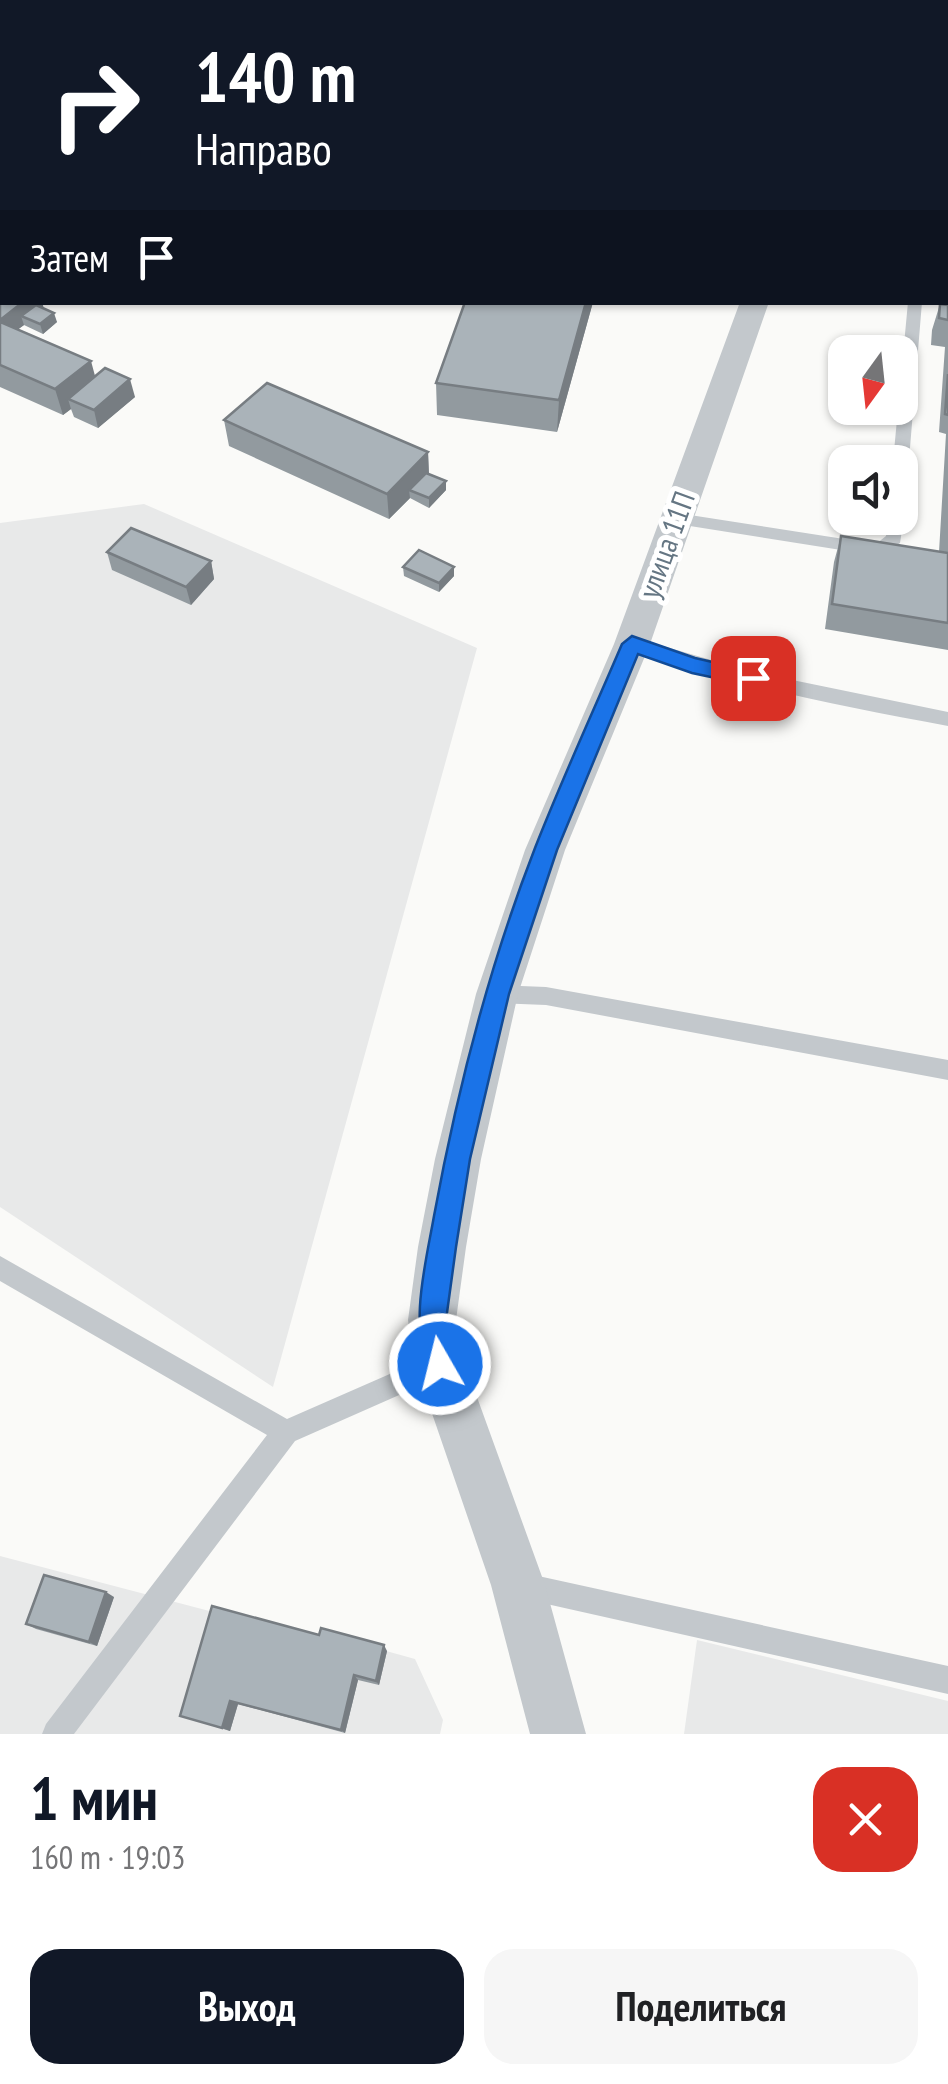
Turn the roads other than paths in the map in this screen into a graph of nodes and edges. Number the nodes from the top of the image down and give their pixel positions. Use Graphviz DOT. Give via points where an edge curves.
graph roads {
  1 [pos="754,305"];
  2 [pos="914,305"];
  3 [pos="902,445"];
  4 [pos="677,519"];
  5 [pos="894,535"];
  6 [pos="632,644"];
  7 [pos="948,719"];
  8 [pos="497,994"];
  9 [pos="948,1070"];
  10 [pos="0,1268"];
  11 [pos="440,1364"];
  12 [pos="286,1432"];
  13 [pos="518,1584"];
  14 [pos="948,1680"];
  15 [pos="56,1734"];
  16 [pos="558,1734"];
  1 -- 4 [label="street, улица 11П"];
  2 -- 3 [label="lane"];
  4 -- 5 [label="lane" via="879,550"];
  4 -- 6 [label="street, улица 11П"];
  6 -- 7 [label="lane" via="810,694"];
  6 -- 8 [label="street, улица 11П" via="546,850"];
  8 -- 9 [label="lane" via="546,996"];
  8 -- 11 [label="street, улица 11П" via="442,1247 432,1320"];
  10 -- 12 [label="lane"];
  11 -- 12 [label="lane"];
  11 -- 13 [label="street, улица 11П"];
  12 -- 15 [label="lane"];
  13 -- 14 [label="lane"];
  13 -- 16 [label="street, улица 11П"];
}
